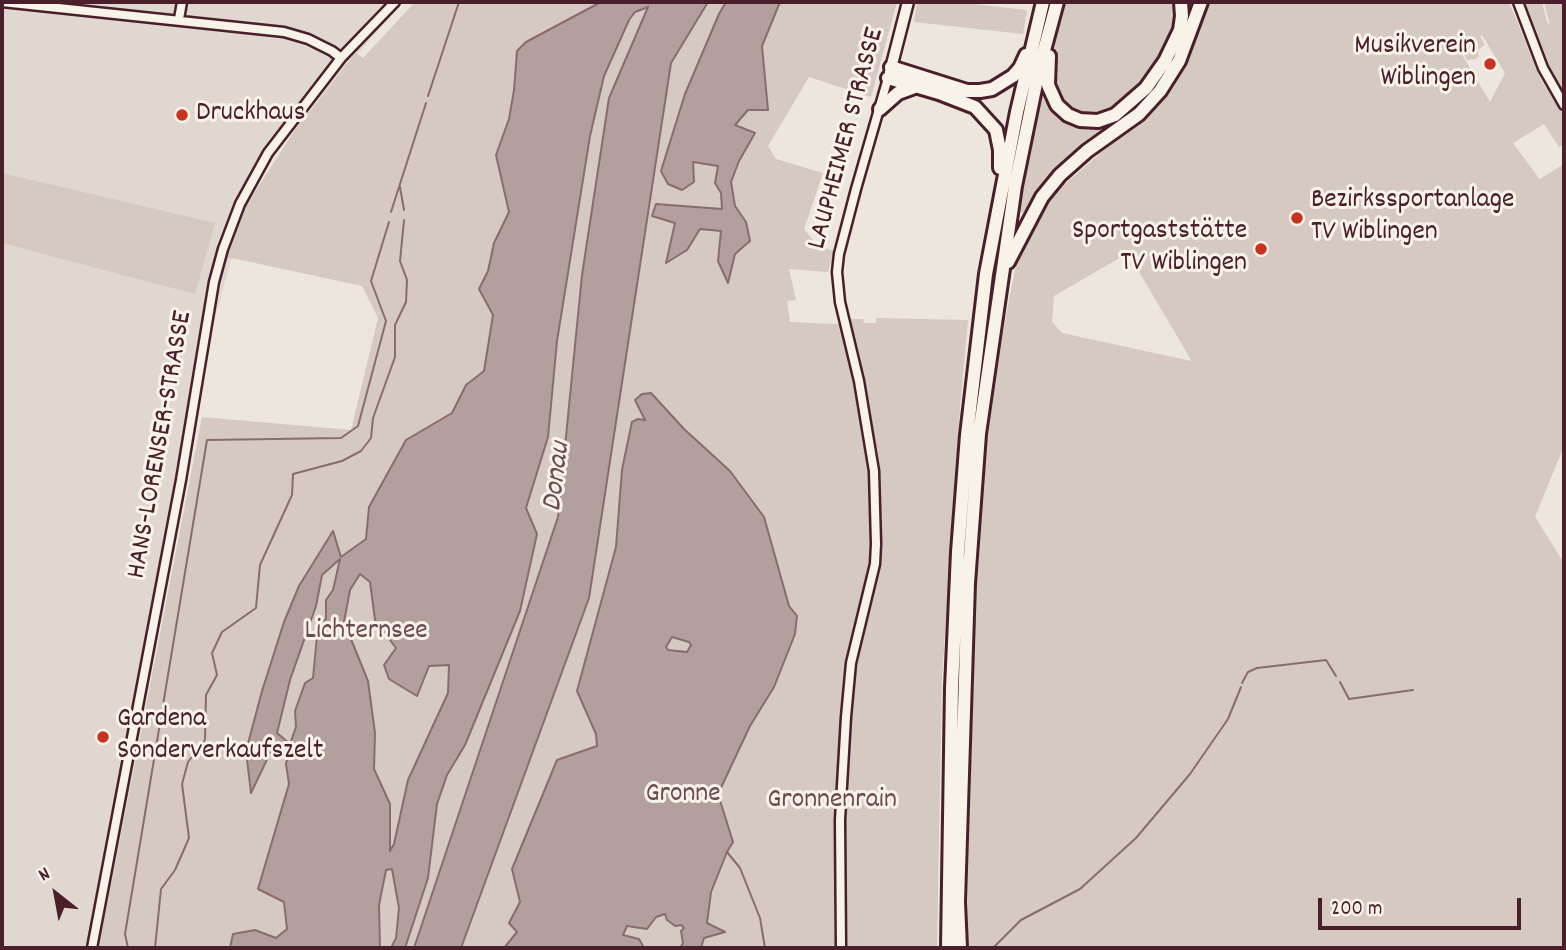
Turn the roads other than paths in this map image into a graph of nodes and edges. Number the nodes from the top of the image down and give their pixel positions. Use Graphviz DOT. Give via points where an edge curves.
graph roads {
  1 [pos="2,2"];
  2 [pos="182,2"];
  3 [pos="394,2"];
  4 [pos="908,2"];
  5 [pos="1043,2"];
  6 [pos="1057,2"];
  7 [pos="1181,2"];
  8 [pos="1201,2"];
  9 [pos="1518,2"];
  10 [pos="179,19"];
  11 [pos="1051,20"];
  12 [pos="1036,33"];
  13 [pos="341,58"];
  14 [pos="890,72"];
  15 [pos="916,86"];
  16 [pos="1564,105"];
  17 [pos="880,109"];
  18 [pos="1000,196"];
  19 [pos="1002,275"];
  20 [pos="92,948"];
  21 [pos="841,948"];
  22 [pos="948,948"];
  23 [pos="960,948"];
  1 -- 10 [label="street"];
  2 -- 10 [label="street"];
  3 -- 13 [label="street, HANS-LORENSER-STRASSE"];
  4 -- 14 [label="main road, LAUPHEIMER STRASSE"];
  5 -- 12 [label="highway"];
  6 -- 11 [label="highway"];
  7 -- 11 [label="highway" via="1180,30 1156,76 1115,115 1098,121 1068,115 1052,95 1047,64"];
  8 -- 19 [label="highway" via="1179,61 1160,91 1139,114 1060,175 1042,197"];
  9 -- 16 [label="street" via="1543,68"];
  10 -- 13 [label="street" via="284,32 308,39"];
  11 -- 19 [label="highway" via="1015,186"];
  12 -- 14 [label="highway" via="1020,68 992,89 967,91"];
  12 -- 18 [label="highway"];
  13 -- 20 [label="street, HANS-LORENSER-STRASSE" via="268,153 240,204 217,267"];
  14 -- 15 [label="highway"];
  14 -- 17 [label="street, LAUPHEIMER STRASSE"];
  15 -- 17 [label="highway" via="898,93"];
  15 -- 18 [label="highway" via="968,103 990,121 1000,150"];
  17 -- 21 [label="street, LAUPHEIMER STRASSE" via="837,272 874,471 876,544 851,663 846,717 840,820"];
  18 -- 22 [label="highway" via="977,342 958,552"];
  19 -- 23 [label="highway" via="972,515"];
}
